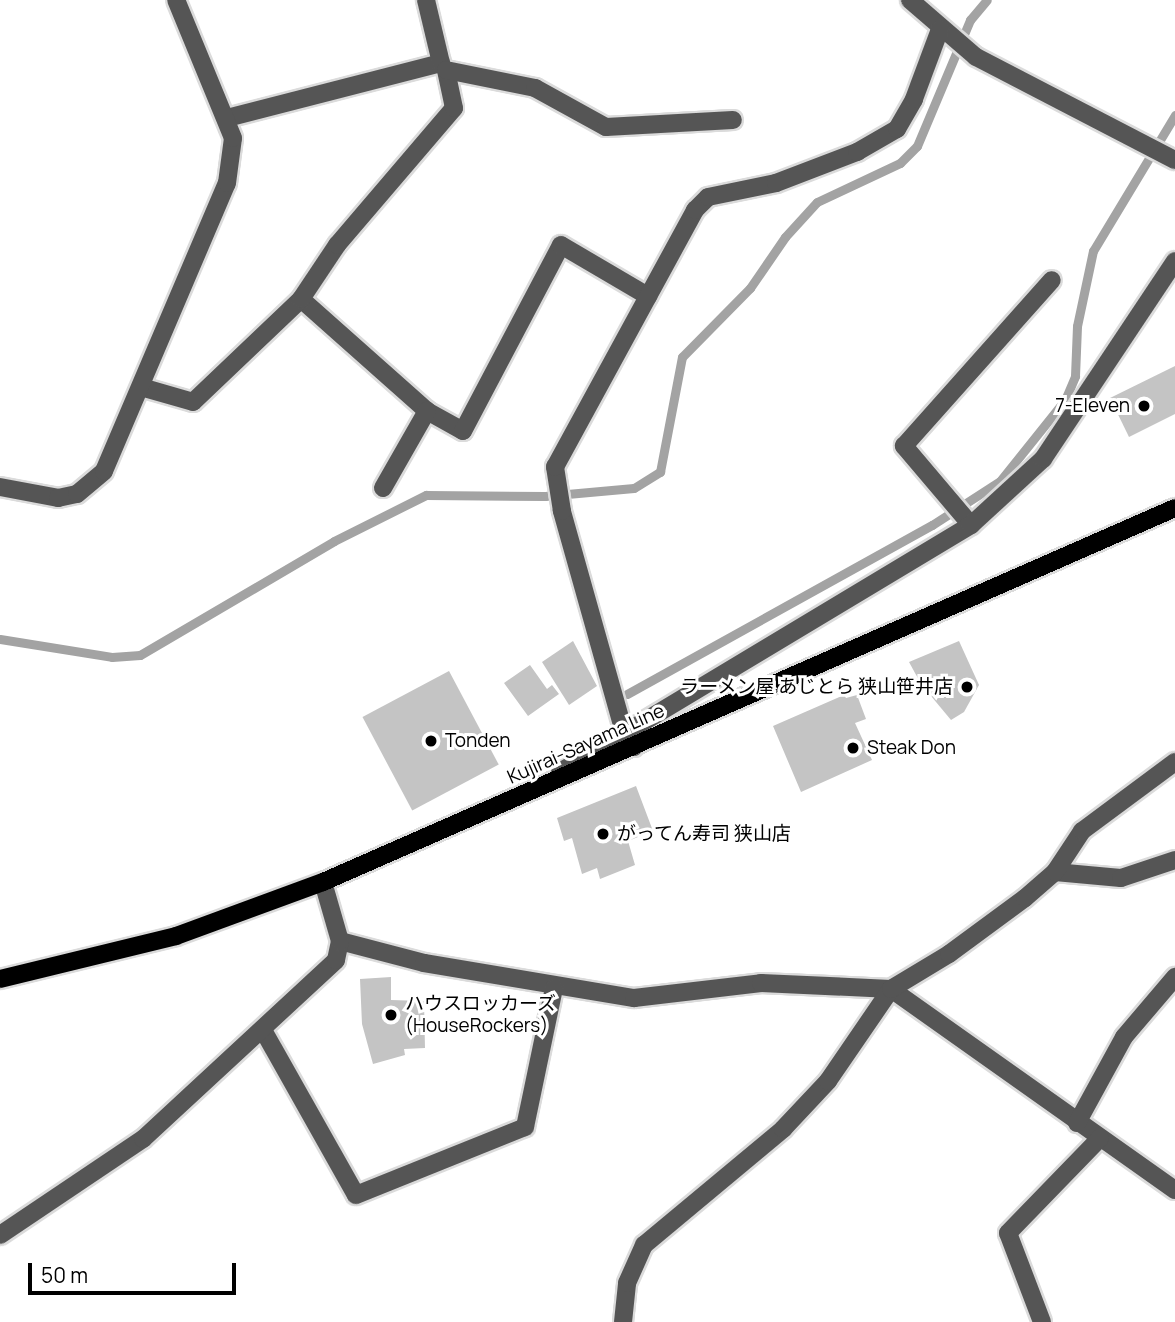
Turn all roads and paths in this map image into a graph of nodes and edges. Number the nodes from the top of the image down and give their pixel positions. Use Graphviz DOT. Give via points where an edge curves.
graph roads {
  1 [pos="176,0"];
  2 [pos="426,0"];
  3 [pos="910,0"];
  4 [pos="940,29"];
  5 [pos="443,67"];
  6 [pos="227,118"];
  7 [pos="733,120"];
  8 [pos="1161,152"];
  9 [pos="1175,261"];
  10 [pos="1052,281"];
  11 [pos="648,296"];
  12 [pos="301,299"];
  13 [pos="141,387"];
  14 [pos="427,411"];
  15 [pos="0,488"];
  16 [pos="383,488"];
  17 [pos="1175,508"];
  18 [pos="962,513"];
  19 [pos="629,739"];
  20 [pos="1175,762"];
  21 [pos="1175,860"];
  22 [pos="1055,873"];
  23 [pos="323,881"];
  24 [pos="340,941"];
  25 [pos="1175,977"];
  26 [pos="0,979"];
  27 [pos="554,988"];
  28 [pos="891,989"];
  29 [pos="263,1030"];
  30 [pos="1077,1122"];
  31 [pos="1100,1138"];
  32 [pos="1175,1190"];
  33 [pos="0,1235"];
  34 [pos="622,1322"];
  35 [pos="1042,1322"];
  1 -- 6 [label="street"];
  2 -- 5 [label="street"];
  3 -- 4 [label="street"];
  4 -- 8 [label="street" via="976,57"];
  4 -- 11 [label="street" via="897,130 857,152 776,183 708,197 695,210"];
  5 -- 6 [label="street"];
  5 -- 7 [label="street" via="536,88 606,127"];
  5 -- 12 [label="street" via="454,108 337,245"];
  6 -- 13 [label="street" via="233,138 227,183"];
  9 -- 18 [label="street" via="1043,459"];
  10 -- 18 [label="street" via="904,446"];
  11 -- 14 [label="street" via="561,245 463,431"];
  11 -- 19 [label="street" via="554,476"];
  12 -- 13 [label="street" via="193,402"];
  12 -- 14 [label="street"];
  13 -- 15 [label="street" via="94,484 58,498"];
  14 -- 16 [label="street"];
  17 -- 19 [label="main road, Kujirai-Sayama Line"];
  18 -- 19 [label="street" via="948,543"];
  19 -- 23 [label="main road, Kujirai-Sayama Line" via="531,792"];
  20 -- 22 [label="street" via="1082,831"];
  21 -- 22 [label="street" via="1121,878"];
  22 -- 28 [label="street" via="949,954"];
  23 -- 24 [label="street"];
  23 -- 26 [label="main road, Kujirai-Sayama Line" via="176,936"];
  24 -- 27 [label="street"];
  24 -- 29 [label="street" via="335,960"];
  25 -- 30 [label="street" via="1124,1037"];
  27 -- 28 [label="street" via="634,998 761,983"];
  27 -- 29 [label="street" via="525,1127 356,1195"];
  28 -- 30 [label="street"];
  28 -- 34 [label="street" via="828,1081 783,1129 644,1245 627,1283"];
  29 -- 33 [label="street" via="143,1139"];
  30 -- 31 [label="street"];
  31 -- 32 [label="street"];
  31 -- 35 [label="street" via="1008,1233"];
}
